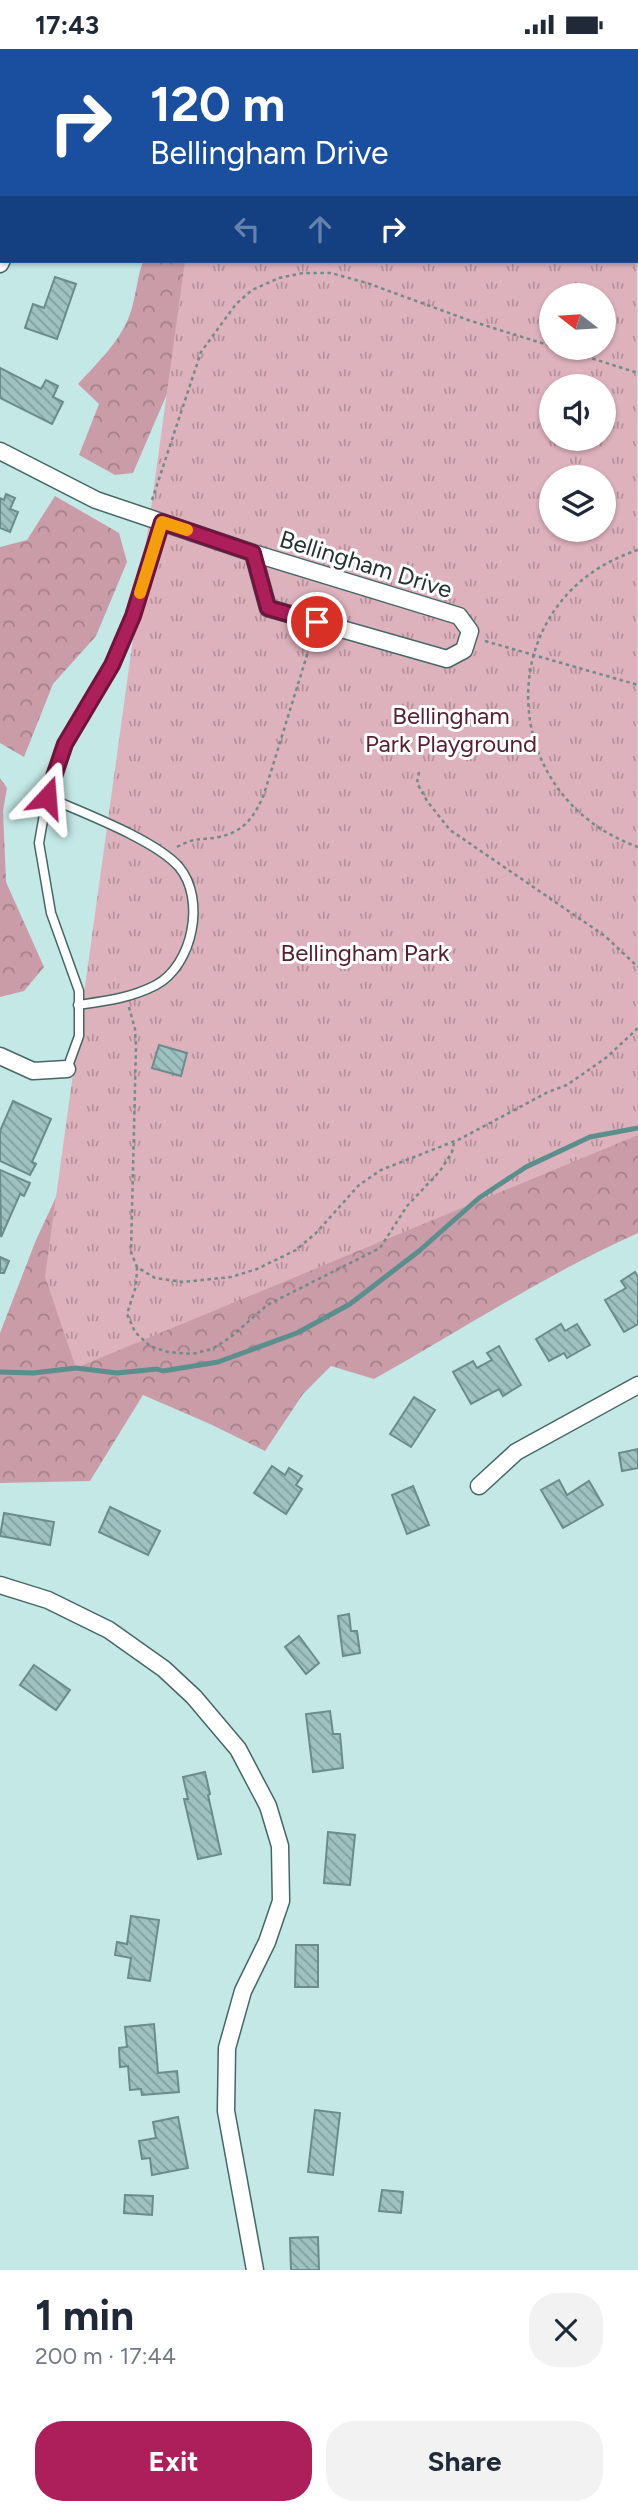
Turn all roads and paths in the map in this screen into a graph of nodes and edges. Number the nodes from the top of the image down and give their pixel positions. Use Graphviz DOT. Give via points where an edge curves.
graph roads {
  1 [pos="539,342"];
  2 [pos="600,361"];
  3 [pos="638,373"];
  4 [pos="0,451"];
  5 [pos="154,519"];
  6 [pos="638,550"];
  7 [pos="253,553"];
  8 [pos="317,622"];
  9 [pos="468,636"];
  10 [pos="533,656"];
  11 [pos="638,685"];
  12 [pos="419,772"];
  13 [pos="47,797"];
  14 [pos="638,847"];
  15 [pos="165,854"];
  16 [pos="638,967"];
  17 [pos="127,998"];
  18 [pos="78,1005"];
  19 [pos="638,1028"];
  20 [pos="0,1056"];
  21 [pos="67,1069"];
  22 [pos="454,1142"];
  23 [pos="137,1267"];
  24 [pos="638,1385"];
  25 [pos="479,1486"];
  26 [pos="0,1585"];
  27 [pos="255,2270"];
  1 -- 5 [label="path" via="331,273 303,273 252,289 201,352"];
  2 -- 3 [label="path"];
  4 -- 5 [label="street, Bellingham Drive" via="96,500"];
  5 -- 7 [label="street, Bellingham Drive"];
  5 -- 13 [label="lane" via="133,616 112,665 65,744"];
  6 -- 10 [label="path" via="598,568 576,585 543,630"];
  7 -- 8 [label="street, Bellingham Drive" via="268,608"];
  7 -- 9 [label="street, Bellingham Drive" via="460,617 470,631"];
  8 -- 9 [label="street, Bellingham Drive" via="447,659 464,650"];
  8 -- 15 [label="path" via="254,816 242,828 219,837 192,839"];
  9 -- 10 [label="path"];
  10 -- 11 [label="path"];
  10 -- 14 [label="path" via="528,711 542,764 573,809 595,827"];
  12 -- 16 [label="path" via="416,783 450,830 605,936"];
  13 -- 15 [label="lane"];
  13 -- 18 [label="lane" via="39,843 51,913 79,991"];
  15 -- 17 [label="lane" via="187,879 194,906 192,934 180,962 159,984"];
  17 -- 18 [label="lane"];
  17 -- 23 [label="path" via="136,1046 130,1235"];
  18 -- 21 [label="lane" via="79,1036"];
  19 -- 22 [label="path" via="567,1086"];
  20 -- 21 [label="street" via="33,1072"];
  22 -- 23 [label="path" via="381,1170 359,1185 296,1250 257,1269 183,1282 155,1278"];
  22 -- 23 [label="path" via="440,1171 407,1206 380,1248 267,1305 212,1349 192,1354 168,1352 150,1346 135,1332 127,1314"];
  24 -- 25 [label="street" via="516,1452"];
  26 -- 27 [label="street" via="48,1600 109,1630 164,1669 238,1749 268,1806 281,1846 281,1901 243,1991 227,2060 226,2111"];
}
